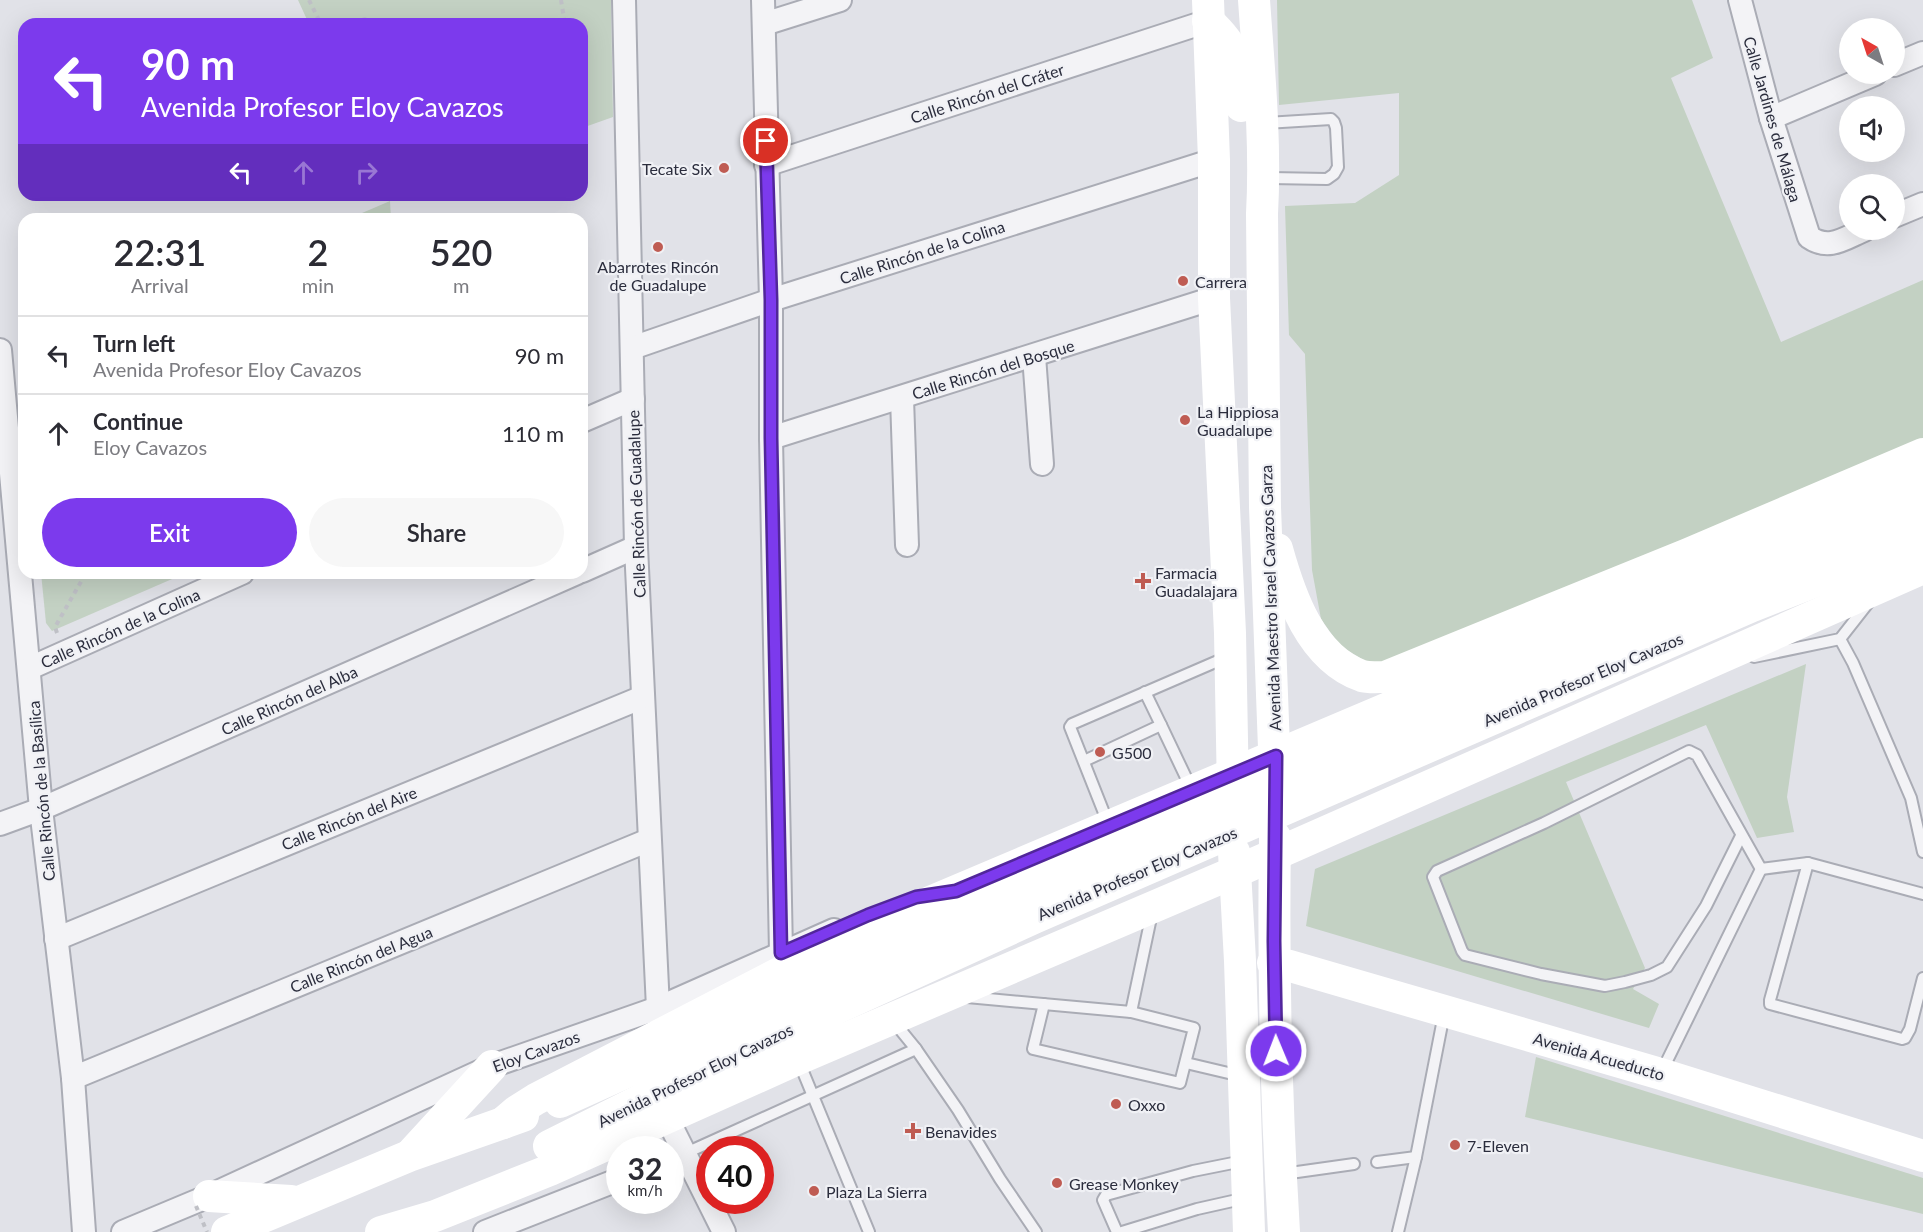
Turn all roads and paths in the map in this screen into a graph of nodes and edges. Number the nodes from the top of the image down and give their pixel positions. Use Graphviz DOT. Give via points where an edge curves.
graph roads {
  1 [pos="309,0"];
  2 [pos="561,0"];
  3 [pos="624,0"];
  4 [pos="763,0"];
  5 [pos="840,0"];
  6 [pos="1254,0"];
  7 [pos="1740,0"];
  8 [pos="1208,10"];
  9 [pos="318,18"];
  10 [pos="564,18"];
  11 [pos="764,24"];
  12 [pos="1923,53"];
  13 [pos="1905,60"];
  14 [pos="1851,84"];
  15 [pos="1771,118"];
  16 [pos="1263,123"];
  17 [pos="1214,160"];
  18 [pos="766,165"];
  19 [pos="1264,178"];
  20 [pos="1923,204"];
  21 [pos="1905,211"];
  22 [pos="1262,213"];
  23 [pos="1841,240"];
  24 [pos="1214,298"];
  25 [pos="771,300"];
  26 [pos="632,348"];
  27 [pos="0,350"];
  28 [pos="1034,356"];
  29 [pos="902,398"];
  30 [pos="633,399"];
  31 [pos="588,418"];
  32 [pos="771,438"];
  33 [pos="1923,454"];
  34 [pos="1041,464"];
  35 [pos="1923,484"];
  36 [pos="1266,507"];
  37 [pos="1923,512"];
  38 [pos="1923,539"];
  39 [pos="18,541"];
  40 [pos="906,545"];
  41 [pos="636,547"];
  42 [pos="588,568"];
  43 [pos="1923,568"];
  44 [pos="22,579"];
  45 [pos="83,579"];
  46 [pos="229,579"];
  47 [pos="563,579"];
  48 [pos="1882,586"];
  49 [pos="1840,639"];
  50 [pos="63,653"];
  51 [pos="1230,656"];
  52 [pos="1501,661"];
  53 [pos="1706,665"];
  54 [pos="30,668"];
  55 [pos="1145,692"];
  56 [pos="643,697"];
  57 [pos="1400,703"];
  58 [pos="1161,725"];
  59 [pos="1522,746"];
  60 [pos="1276,756"];
  61 [pos="1084,761"];
  62 [pos="1233,774"];
  63 [pos="1436,782"];
  64 [pos="1193,791"];
  65 [pos="41,810"];
  66 [pos="0,824"];
  67 [pos="1109,826"];
  68 [pos="1741,836"];
  69 [pos="649,840"];
  70 [pos="1049,851"];
  71 [pos="1923,852"];
  72 [pos="1275,854"];
  73 [pos="1808,863"];
  74 [pos="1761,869"];
  75 [pos="1235,872"];
  76 [pos="963,887"];
  77 [pos="1923,894"];
  78 [pos="1153,906"];
  79 [pos="56,939"];
  80 [pos="1074,940"];
  81 [pos="781,953"];
  82 [pos="1274,963"];
  83 [pos="1003,972"];
  84 [pos="1923,978"];
  85 [pos="949,996"];
  86 [pos="1044,1004"];
  87 [pos="658,1008"];
  88 [pos="1445,1011"];
  89 [pos="1131,1012"];
  90 [pos="892,1019"];
  91 [pos="916,1049"];
  92 [pos="798,1059"];
  93 [pos="1186,1063"];
  94 [pos="492,1066"];
  95 [pos="1661,1074"];
  96 [pos="1243,1076"];
  97 [pos="73,1078"];
  98 [pos="813,1095"];
  99 [pos="667,1118"];
  100 [pos="503,1123"];
  101 [pos="672,1136"];
  102 [pos="684,1153"];
  103 [pos="409,1156"];
  104 [pos="1923,1156"];
  105 [pos="1416,1157"];
  106 [pos="1246,1160"];
  107 [pos="1377,1162"];
  108 [pos="1354,1164"];
  109 [pos="684,1166"];
  110 [pos="1281,1174"];
  111 [pos="606,1184"];
  112 [pos="1248,1197"];
  113 [pos="202,1201"];
  114 [pos="298,1202"];
  115 [pos="84,1232"];
  116 [pos="123,1232"];
  117 [pos="207,1232"];
  118 [pos="227,1232"];
  119 [pos="363,1232"];
  120 [pos="381,1232"];
  121 [pos="485,1232"];
  122 [pos="724,1232"];
  123 [pos="869,1232"];
  124 [pos="1036,1232"];
  125 [pos="1117,1232"];
  126 [pos="1122,1232"];
  127 [pos="1250,1232"];
  128 [pos="1284,1232"];
  129 [pos="1398,1232"];
  1 -- 9 [label="path"];
  2 -- 10 [label="path"];
  3 -- 26 [label="street, Calle Rincón de Guadalupe"];
  4 -- 11 [label="street"];
  5 -- 11 [label="street"];
  6 -- 16 [label="main road, Avenida Maestro Israel Cavazos Garza"];
  7 -- 15 [label="street, Calle Jardines de Málaga"];
  8 -- 17 [label="main road"];
  8 -- 18 [label="street, Calle Rincón del Cráter"];
  8 -- 22 [label="main road" via="1234,51 1239,74 1245,179"];
  11 -- 18 [label="street"];
  12 -- 13 [label="street"];
  14 -- 15 [label="street"];
  15 -- 23 [label="street, Calle Jardines de Málaga" via="1809,237 1826,245"];
  16 -- 19 [label="main road, Avenida Maestro Israel Cavazos Garza"];
  16 -- 19 [label="lane" via="1331,119 1336,128 1338,167 1327,179"];
  17 -- 24 [label="main road"];
  17 -- 25 [label="street, Calle Rincón de la Colina"];
  18 -- 25 [label="street"];
  19 -- 22 [label="main road, Avenida Maestro Israel Cavazos Garza"];
  20 -- 21 [label="street"];
  22 -- 36 [label="main road, Avenida Maestro Israel Cavazos Garza"];
  24 -- 28 [label="street, Calle Rincón del Bosque"];
  24 -- 51 [label="main road"];
  25 -- 26 [label="street, Calle Rincón de la Colina"];
  25 -- 32 [label="street"];
  26 -- 30 [label="street, Calle Rincón de Guadalupe"];
  27 -- 39 [label="street, Calle Rincón de la Basílica"];
  28 -- 29 [label="street, Calle Rincón del Bosque"];
  28 -- 34 [label="street"];
  29 -- 32 [label="street, Calle Rincón del Bosque"];
  29 -- 40 [label="street"];
  30 -- 31 [label="street"];
  30 -- 41 [label="street, Calle Rincón de Guadalupe"];
  32 -- 81 [label="street"];
  33 -- 36 [label="main road" via="1385,676 1364,677 1344,667 1309,630 1287,579"];
  35 -- 52 [label="main road, Avenida Profesor Eloy Cavazos"];
  36 -- 60 [label="main road, Avenida Maestro Israel Cavazos Garza"];
  37 -- 100 [label="main road, Avenida Profesor Eloy Cavazos, bridge" via="1606,640 1276,781 925,935 560,1102"];
  38 -- 119 [label="main road, Avenida Profesor Eloy Cavazos, bridge" via="1752,606 1034,918 697,1072"];
  41 -- 42 [label="street"];
  41 -- 56 [label="street, Calle Rincón de Guadalupe"];
  43 -- 48 [label="main road, Avenida Profesor Eloy Cavazos"];
  44 -- 54 [label="street, Calle Rincón de la Basílica"];
  45 -- 50 [label="path" via="55,627"];
  46 -- 50 [label="street, Calle Rincón de la Colina"];
  47 -- 65 [label="street, Calle Rincón del Alba"];
  48 -- 49 [label="lane"];
  48 -- 53 [label="main road, Avenida Profesor Eloy Cavazos"];
  49 -- 53 [label="lane"];
  49 -- 71 [label="lane" via="1911,798"];
  50 -- 54 [label="street, Calle Rincón de la Colina"];
  51 -- 55 [label="lane"];
  51 -- 62 [label="main road"];
  52 -- 57 [label="main road, Avenida Profesor Eloy Cavazos"];
  52 -- 59 [label="main road" via="1487,678 1482,700 1487,721 1502,738"];
  53 -- 59 [label="main road, Avenida Profesor Eloy Cavazos"];
  54 -- 65 [label="street, Calle Rincón de la Basílica"];
  55 -- 58 [label="lane"];
  55 -- 61 [label="lane" via="1072,724"];
  56 -- 69 [label="street, Calle Rincón de Guadalupe"];
  56 -- 79 [label="street, Calle Rincón del Aire"];
  57 -- 60 [label="main road, Avenida Profesor Eloy Cavazos"];
  57 -- 63 [label="main road" via="1420,704 1437,713 1449,728 1453,747 1448,766"];
  58 -- 61 [label="lane"];
  58 -- 64 [label="lane"];
  59 -- 63 [label="main road, Avenida Profesor Eloy Cavazos"];
  60 -- 62 [label="main road, Avenida Profesor Eloy Cavazos"];
  60 -- 72 [label="main road, Avenida Maestro Israel Cavazos Garza"];
  61 -- 67 [label="lane"];
  62 -- 64 [label="main road, Avenida Profesor Eloy Cavazos"];
  62 -- 75 [label="main road"];
  63 -- 72 [label="main road, Avenida Profesor Eloy Cavazos"];
  64 -- 67 [label="main road, Avenida Profesor Eloy Cavazos"];
  65 -- 66 [label="street, Calle Rincón del Alba"];
  65 -- 79 [label="street, Calle Rincón de la Basílica"];
  67 -- 70 [label="main road, Avenida Profesor Eloy Cavazos"];
  68 -- 68 [label="lane" via="1697,755 1689,752 1544,824 1437,871 1433,877 1465,955 1605,986 1667,967 1706,906"];
  68 -- 74 [label="lane"];
  69 -- 87 [label="street, Calle Rincón de Guadalupe"];
  69 -- 97 [label="street, Calle Rincón del Agua"];
  70 -- 76 [label="main road, Avenida Profesor Eloy Cavazos"];
  70 -- 80 [label="main road" via="1037,874 1034,896 1049,924"];
  72 -- 75 [label="main road, Avenida Profesor Eloy Cavazos"];
  72 -- 82 [label="main road, Avenida Maestro Israel Cavazos Garza"];
  73 -- 74 [label="lane"];
  73 -- 77 [label="lane"];
  73 -- 84 [label="lane" via="1770,1004 1902,1039 1908,1035"];
  74 -- 95 [label="lane"];
  75 -- 78 [label="main road, Avenida Profesor Eloy Cavazos"];
  75 -- 96 [label="main road"];
  76 -- 81 [label="street, Eloy Cavazos" via="916,897"];
  76 -- 83 [label="main road" via="990,885 1006,889 1023,909 1026,940"];
  76 -- 100 [label="main road, Avenida Profesor Eloy Cavazos" via="857,933 536,1099"];
  78 -- 80 [label="main road, Avenida Profesor Eloy Cavazos"];
  78 -- 89 [label="lane"];
  79 -- 97 [label="street, Calle Rincón de la Basílica"];
  80 -- 83 [label="main road, Avenida Profesor Eloy Cavazos"];
  81 -- 87 [label="street, Eloy Cavazos"];
  82 -- 88 [label="main road, Avenida Acueducto"];
  82 -- 110 [label="main road, Avenida Maestro Israel Cavazos Garza"];
  83 -- 85 [label="main road, Avenida Profesor Eloy Cavazos"];
  85 -- 86 [label="lane"];
  85 -- 90 [label="main road, Avenida Profesor Eloy Cavazos"];
  86 -- 89 [label="lane"];
  86 -- 93 [label="lane" via="1033,1048 1180,1083"];
  87 -- 94 [label="street, Eloy Cavazos"];
  88 -- 95 [label="main road, Avenida Acueducto"];
  88 -- 105 [label="lane"];
  89 -- 93 [label="lane" via="1194,1028"];
  90 -- 91 [label="lane"];
  90 -- 92 [label="main road, Avenida Profesor Eloy Cavazos"];
  91 -- 98 [label="lane"];
  91 -- 124 [label="lane"];
  92 -- 98 [label="lane"];
  92 -- 99 [label="main road, Avenida Profesor Eloy Cavazos"];
  93 -- 96 [label="lane"];
  94 -- 103 [label="main road"];
  94 -- 113 [label="street, Eloy Cavazos"];
  95 -- 104 [label="main road, Avenida Acueducto"];
  96 -- 106 [label="main road"];
  97 -- 115 [label="street, Calle Rincón de la Basílica"];
  98 -- 102 [label="lane"];
  98 -- 123 [label="lane"];
  99 -- 101 [label="street"];
  99 -- 120 [label="main road, Avenida Profesor Eloy Cavazos" via="446,1212"];
  100 -- 103 [label="main road, Avenida Profesor Eloy Cavazos"];
  103 -- 114 [label="main road, Avenida Profesor Eloy Cavazos"];
  105 -- 107 [label="lane"];
  105 -- 129 [label="lane"];
  106 -- 112 [label="main road"];
  106 -- 125 [label="lane" via="1106,1194 1103,1200"];
  108 -- 110 [label="lane"];
  109 -- 122 [label="street"];
  110 -- 128 [label="main road, Avenida Maestro Israel Cavazos Garza"];
  111 -- 121 [label="street"];
  112 -- 126 [label="lane"];
  112 -- 127 [label="main road"];
  113 -- 114 [label="main road"];
  113 -- 116 [label="street, Eloy Cavazos"];
  113 -- 117 [label="path, bridge"];
  114 -- 118 [label="main road, Avenida Profesor Eloy Cavazos"];
}
